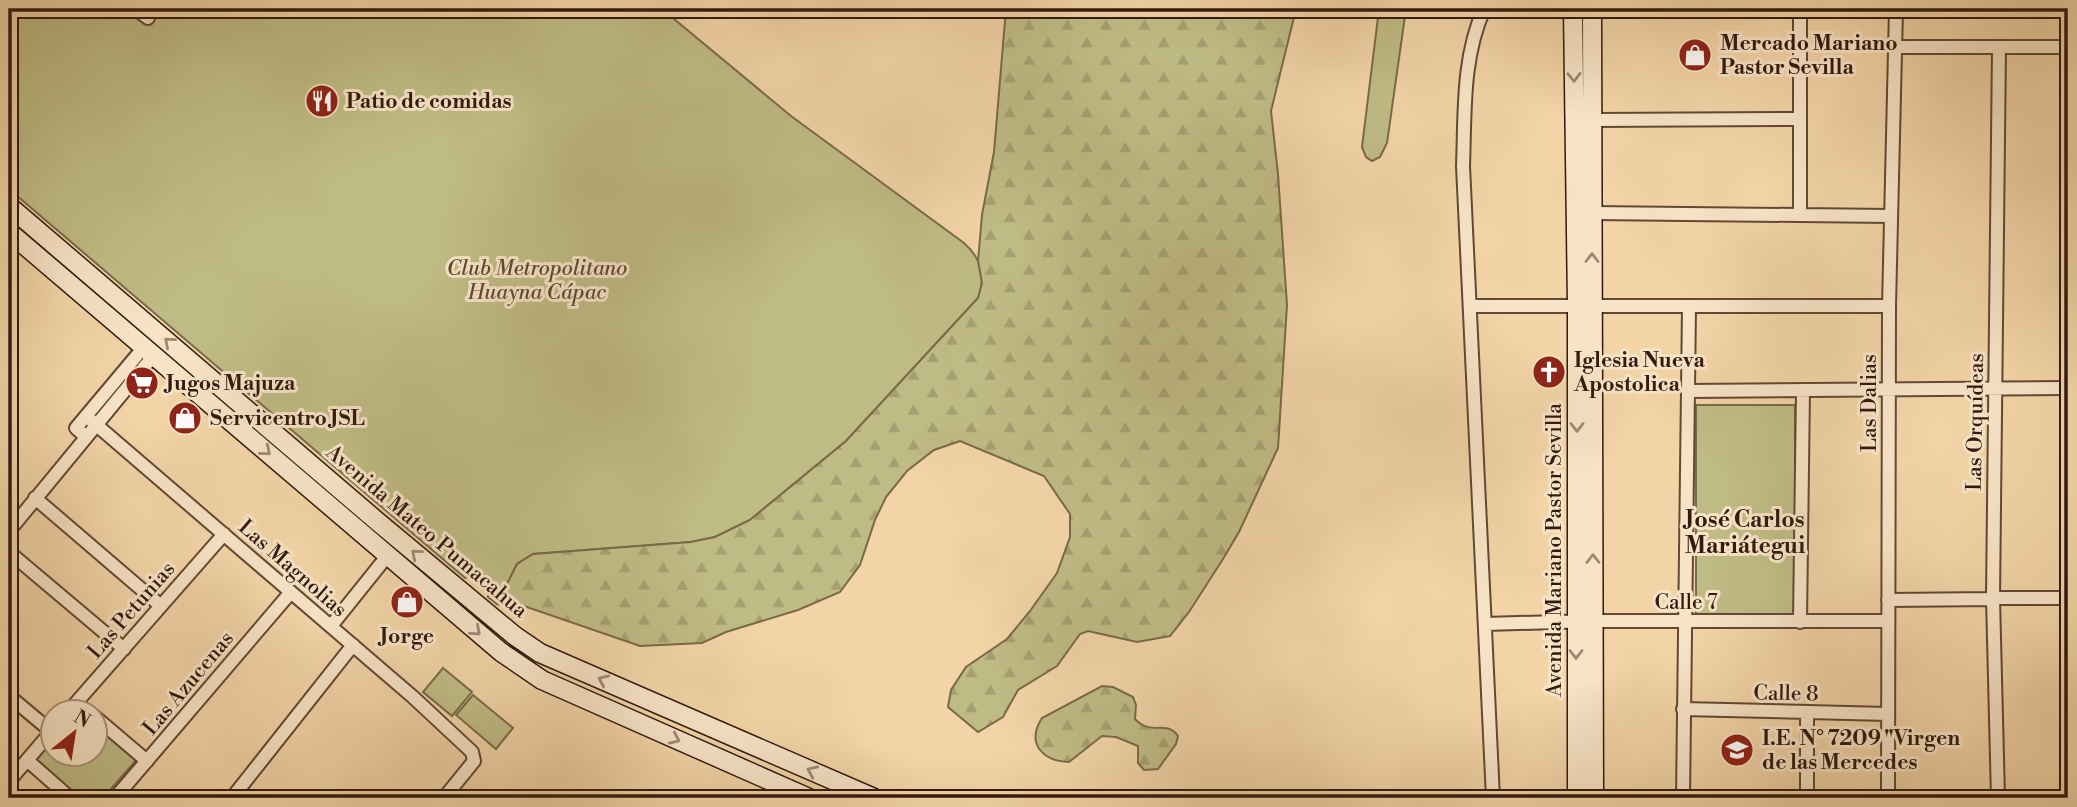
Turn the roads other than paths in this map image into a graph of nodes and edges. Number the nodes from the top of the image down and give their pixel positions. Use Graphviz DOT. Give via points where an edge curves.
graph roads {
  1 [pos="135,9"];
  2 [pos="1484,9"];
  3 [pos="1573,9"];
  4 [pos="1592,9"];
  5 [pos="1800,9"];
  6 [pos="1896,9"];
  7 [pos="148,18"];
  8 [pos="1895,47"];
  9 [pos="1998,47"];
  10 [pos="2068,47"];
  11 [pos="1800,119"];
  12 [pos="1592,120"];
  13 [pos="9,206"];
  14 [pos="1592,213"];
  15 [pos="1800,215"];
  16 [pos="1891,216"];
  17 [pos="9,232"];
  18 [pos="9,243"];
  19 [pos="80,293"];
  20 [pos="1469,306"];
  21 [pos="1584,306"];
  22 [pos="1889,306"];
  23 [pos="1689,307"];
  24 [pos="149,351"];
  25 [pos="2068,388"];
  26 [pos="1889,389"];
  27 [pos="1996,389"];
  28 [pos="1803,390"];
  29 [pos="1688,391"];
  30 [pos="91,420"];
  31 [pos="35,498"];
  32 [pos="9,531"];
  33 [pos="224,534"];
  34 [pos="9,552"];
  35 [pos="388,555"];
  36 [pos="291,592"];
  37 [pos="1993,598"];
  38 [pos="2068,598"];
  39 [pos="1888,600"];
  40 [pos="161,606"];
  41 [pos="1584,621"];
  42 [pos="1685,621"];
  43 [pos="1888,621"];
  44 [pos="1800,622"];
  45 [pos="1485,624"];
  46 [pos="331,626"];
  47 [pos="353,645"];
  48 [pos="124,649"];
  49 [pos="9,696"];
  50 [pos="81,698"];
  51 [pos="1683,709"];
  52 [pos="1807,713"];
  53 [pos="1888,714"];
  54 [pos="38,720"];
  55 [pos="108,727"];
  56 [pos="38,748"];
  57 [pos="27,761"];
  58 [pos="147,761"];
  59 [pos="9,781"];
  60 [pos="121,796"];
  61 [pos="71,798"];
  62 [pos="232,798"];
  63 [pos="444,798"];
  64 [pos="809,798"];
  65 [pos="874,798"];
  66 [pos="1493,798"];
  67 [pos="1577,798"];
  68 [pos="1594,798"];
  69 [pos="1683,798"];
  70 [pos="1807,798"];
  71 [pos="1888,798"];
  72 [pos="1998,798"];
  1 -- 7 [label="street"];
  2 -- 20 [label="street" via="1474,32 1466,78 1463,166"];
  3 -- 21 [label="main road, Avenida Mariano Pastor Sevilla, one-way"];
  4 -- 12 [label="main road, Avenida Mariano Pastor Sevilla"];
  5 -- 11 [label="street"];
  6 -- 8 [label="street, Las Dalias"];
  8 -- 9 [label="street"];
  8 -- 16 [label="street, Las Dalias"];
  9 -- 10 [label="street"];
  9 -- 27 [label="street, Las Orquídeas"];
  11 -- 12 [label="street"];
  11 -- 15 [label="street"];
  12 -- 14 [label="main road, Avenida Mariano Pastor Sevilla"];
  65 -- 13 [label="main road, Avenida Mateo Pumacahua, one-way" via="540,653 515,636"];
  14 -- 15 [label="street"];
  21 -- 14 [label="main road, Avenida Mariano Pastor Sevilla, one-way"];
  15 -- 16 [label="street"];
  16 -- 22 [label="street, Las Dalias"];
  17 -- 19 [label="main road, Avenida Mateo Pumacahua"];
  18 -- 19 [label="main road" via="44,274"];
  19 -- 24 [label="main road, Avenida Mateo Pumacahua"];
  20 -- 21 [label="street"];
  20 -- 45 [label="street"];
  21 -- 23 [label="street"];
  21 -- 41 [label="main road, Avenida Mariano Pastor Sevilla"];
  22 -- 23 [label="street"];
  22 -- 26 [label="street, Las Dalias"];
  23 -- 29 [label="street"];
  24 -- 30 [label="street"];
  24 -- 35 [label="main road, Avenida Mateo Pumacahua, one-way"];
  25 -- 27 [label="street"];
  26 -- 27 [label="street"];
  26 -- 28 [label="street"];
  26 -- 39 [label="street, Las Dalias"];
  27 -- 37 [label="street, Las Orquídeas"];
  28 -- 29 [label="street"];
  28 -- 44 [label="street"];
  29 -- 42 [label="street"];
  30 -- 31 [label="street"];
  30 -- 33 [label="street, Las Magnolias"];
  31 -- 32 [label="street"];
  31 -- 40 [label="street"];
  33 -- 36 [label="street, Las Magnolias"];
  33 -- 40 [label="street, Las Petunias"];
  34 -- 48 [label="street"];
  35 -- 46 [label="street"];
  35 -- 64 [label="main road, Avenida Mateo Pumacahua, one-way" via="501,652 542,680"];
  36 -- 46 [label="street, Las Magnolias"];
  36 -- 58 [label="street, Las Azucenas"];
  37 -- 38 [label="street"];
  37 -- 39 [label="street"];
  37 -- 72 [label="street, Las Orquídeas"];
  39 -- 43 [label="street, Las Dalias"];
  40 -- 48 [label="street, Las Petunias"];
  41 -- 42 [label="street, Calle 7"];
  41 -- 45 [label="street, Calle 7"];
  41 -- 67 [label="main road, Avenida Mariano Pastor Sevilla, one-way"];
  41 -- 68 [label="main road, Avenida Mariano Pastor Sevilla"];
  42 -- 44 [label="street, Calle 7"];
  42 -- 51 [label="street"];
  43 -- 44 [label="street, Calle 7"];
  43 -- 53 [label="street, Las Dalias"];
  45 -- 66 [label="street"];
  46 -- 47 [label="street, Las Magnolias"];
  47 -- 62 [label="street"];
  47 -- 63 [label="street, Las Magnolias" via="472,752 474,761"];
  48 -- 50 [label="street, Las Petunias"];
  49 -- 54 [label="street"];
  51 -- 52 [label="street, Calle 8"];
  51 -- 69 [label="street"];
  52 -- 53 [label="street, Calle 8"];
  52 -- 70 [label="street"];
  53 -- 71 [label="street, Las Dalias"];
  55 -- 58 [label="street"];
  56 -- 57 [label="street"];
  57 -- 59 [label="street"];
  57 -- 61 [label="street"];
  58 -- 60 [label="street, Las Azucenas"];
}
